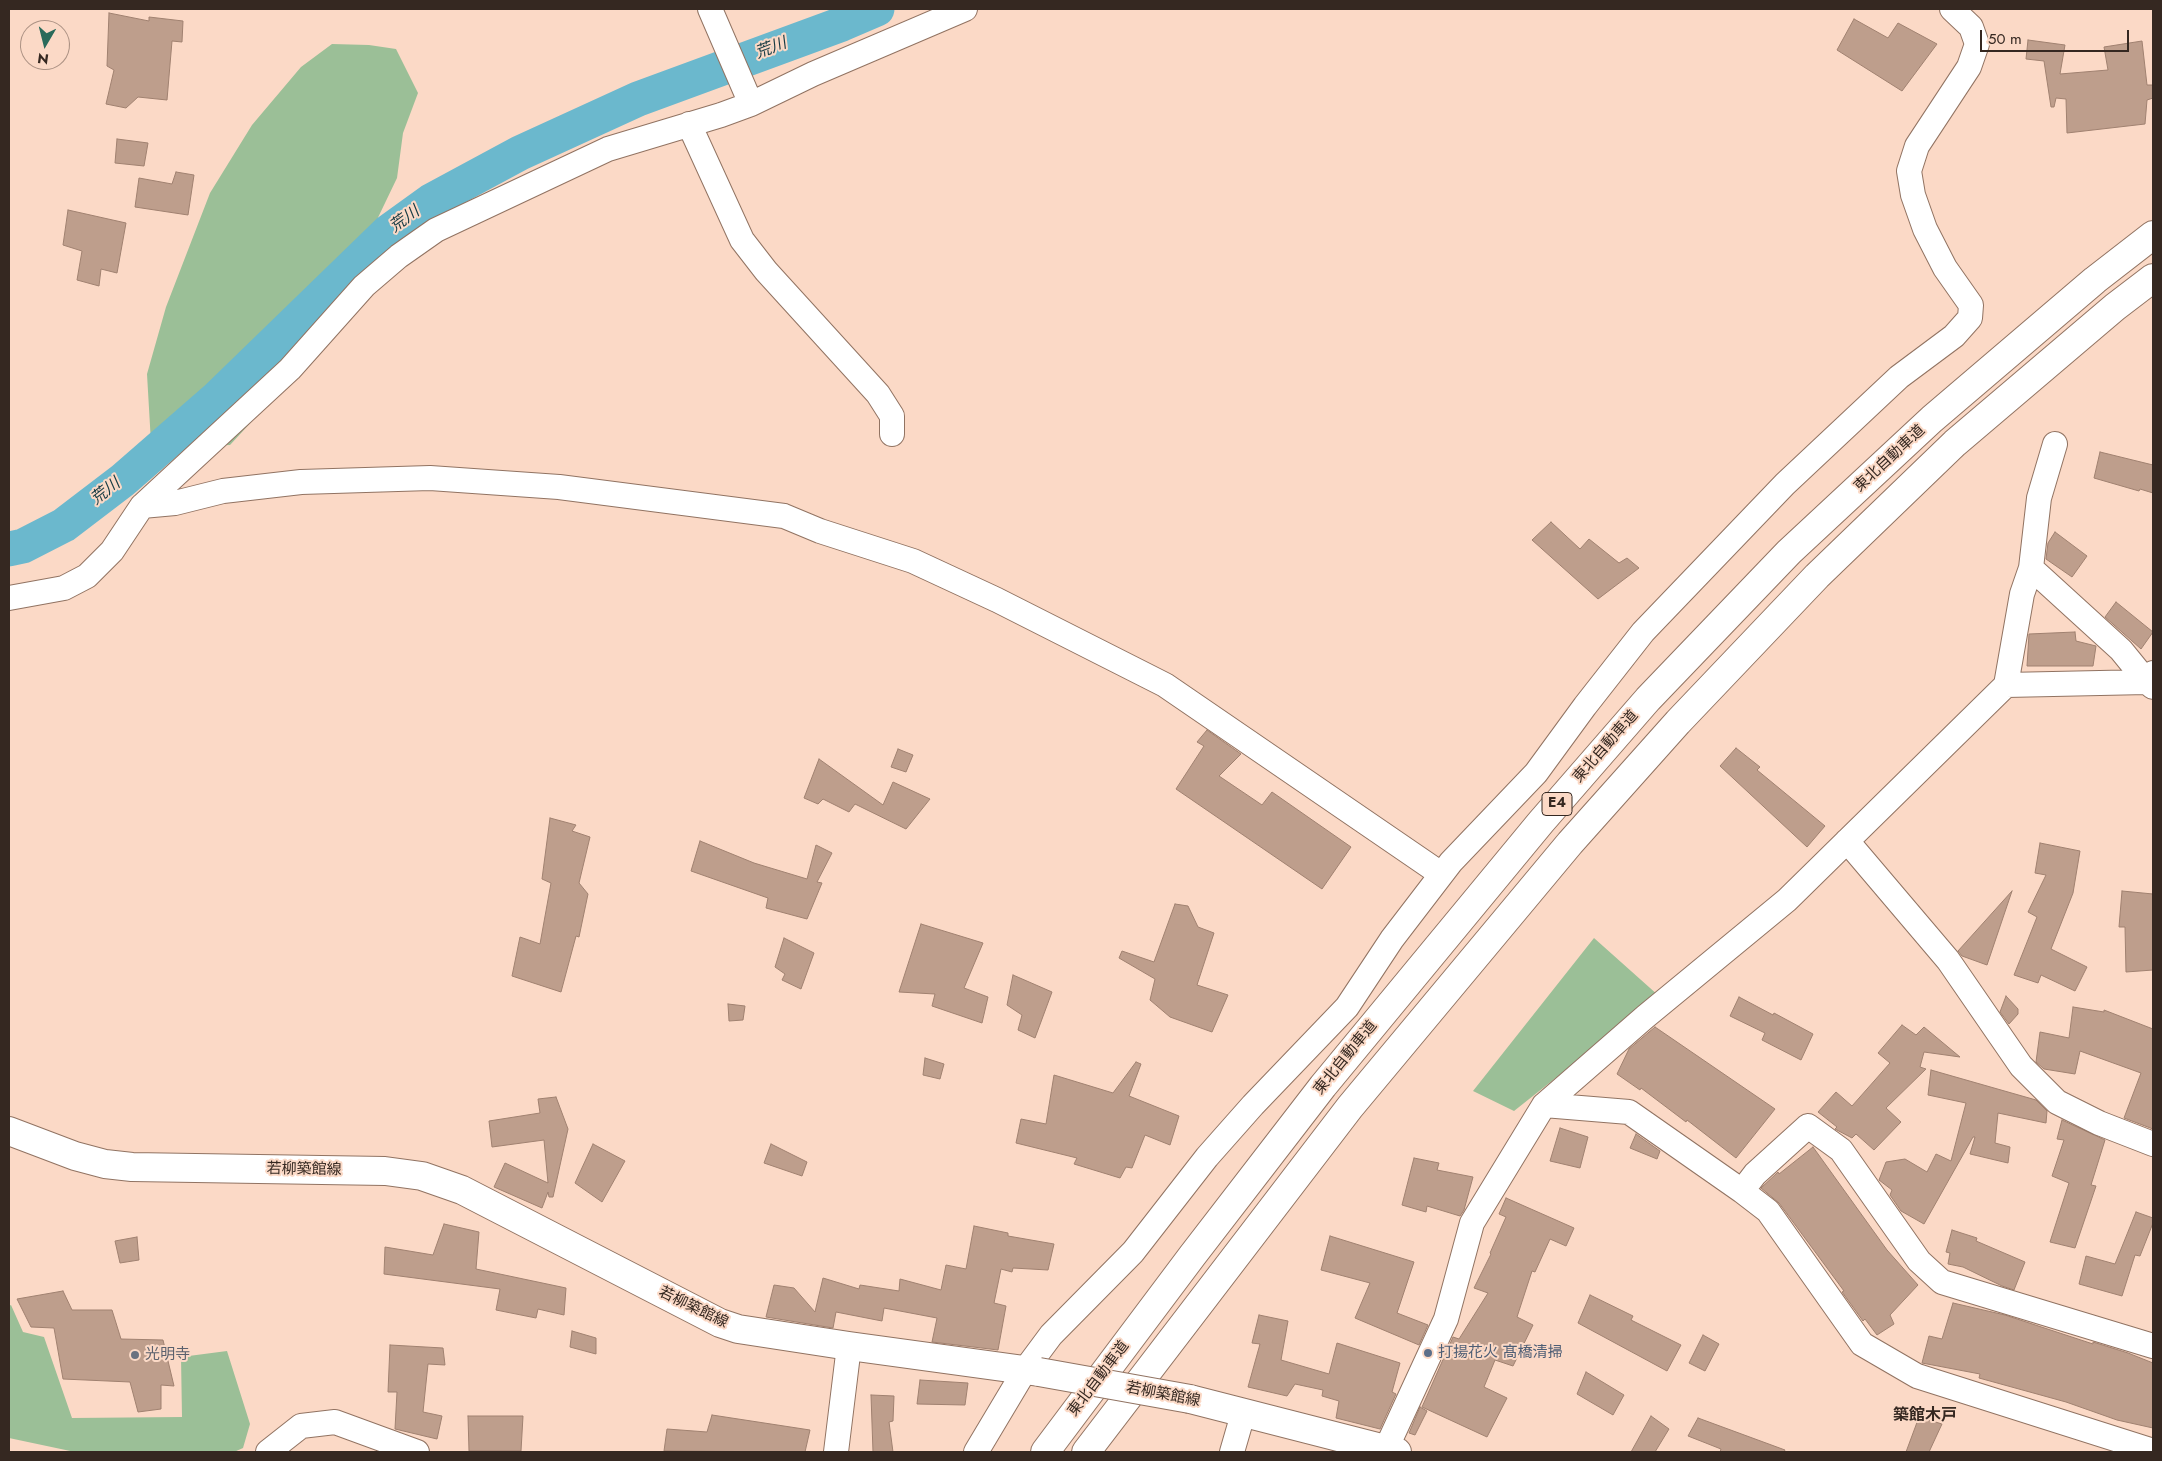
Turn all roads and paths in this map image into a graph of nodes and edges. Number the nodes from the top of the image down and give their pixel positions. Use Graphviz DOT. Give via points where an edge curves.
graph roads {
  1 [pos="710,9"];
  2 [pos="965,9"];
  3 [pos="1952,9"];
  4 [pos="747,97"];
  5 [pos="689,124"];
  6 [pos="2153,235"];
  7 [pos="2153,278"];
  8 [pos="892,434"];
  9 [pos="2055,444"];
  10 [pos="142,506"];
  11 [pos="2031,568"];
  12 [pos="9,598"];
  13 [pos="2151,680"];
  14 [pos="2006,685"];
  15 [pos="1847,841"];
  16 [pos="1441,874"];
  17 [pos="1544,1106"];
  18 [pos="9,1131"];
  19 [pos="2153,1144"];
  20 [pos="1742,1191"];
  21 [pos="849,1346"];
  22 [pos="2153,1346"];
  23 [pos="1032,1371"];
  24 [pos="1243,1414"];
  25 [pos="1391,1450"];
  26 [pos="2153,1451"];
  27 [pos="268,1452"];
  28 [pos="416,1452"];
  29 [pos="836,1452"];
  30 [pos="976,1452"];
  31 [pos="1045,1452"];
  32 [pos="1086,1452"];
  33 [pos="1232,1452"];
  1 -- 4 [label="street"];
  2 -- 4 [label="street" via="822,70"];
  3 -- 16 [label="street" via="1971,27 1977,44 1969,67 1917,146 1910,171 1913,195 1925,229 1945,268 1971,305 1970,318 1954,336 1899,377 1726,544 1643,632 1536,773"];
  4 -- 5 [label="street"];
  5 -- 8 [label="street" via="742,240 766,271 878,394 892,416"];
  5 -- 10 [label="street" via="608,149 436,230 364,286 290,369"];
  6 -- 31 [label="main road, 東北自動車道 / E4" via="2095,280 1932,419 1789,552 1648,699 1541,822 1323,1086"];
  7 -- 32 [label="main road, E4" via="1955,443 1817,576 1678,722 1570,843 1350,1107"];
  9 -- 11 [label="street" via="2039,498"];
  10 -- 12 [label="street" via="112,552 88,576 64,588"];
  10 -- 16 [label="street" via="175,503 223,491 301,482 430,478 559,487 784,516 913,561 1165,685"];
  11 -- 13 [label="street"];
  11 -- 14 [label="street" via="2022,594"];
  13 -- 14 [label="street"];
  14 -- 15 [label="street"];
  15 -- 17 [label="street" via="1787,900 1646,1016"];
  15 -- 19 [label="street" via="1948,960 2020,1066 2057,1102 2099,1124"];
  16 -- 23 [label="street" via="1347,1007 1207,1156 1133,1252 1051,1336"];
  17 -- 20 [label="street" via="1629,1112"];
  17 -- 25 [label="street" via="1472,1223 1446,1319"];
  18 -- 21 [label="main road, 若柳築館線" via="75,1156 132,1167 385,1171 422,1176 462,1190 720,1323 738,1329"];
  20 -- 22 [label="street" via="1755,1174 1808,1126 1841,1150 1920,1261 1942,1282"];
  20 -- 26 [label="street" via="1768,1211 1862,1344 1917,1376"];
  21 -- 23 [label="main road, 若柳築館線"];
  21 -- 29 [label="street"];
  23 -- 24 [label="main road, 若柳築館線, bridge" via="1190,1399"];
  23 -- 30 [label="street"];
  24 -- 25 [label="main road, 若柳築館線"];
  24 -- 33 [label="street"];
  27 -- 28 [label="street" via="301,1426 335,1422"];
}
